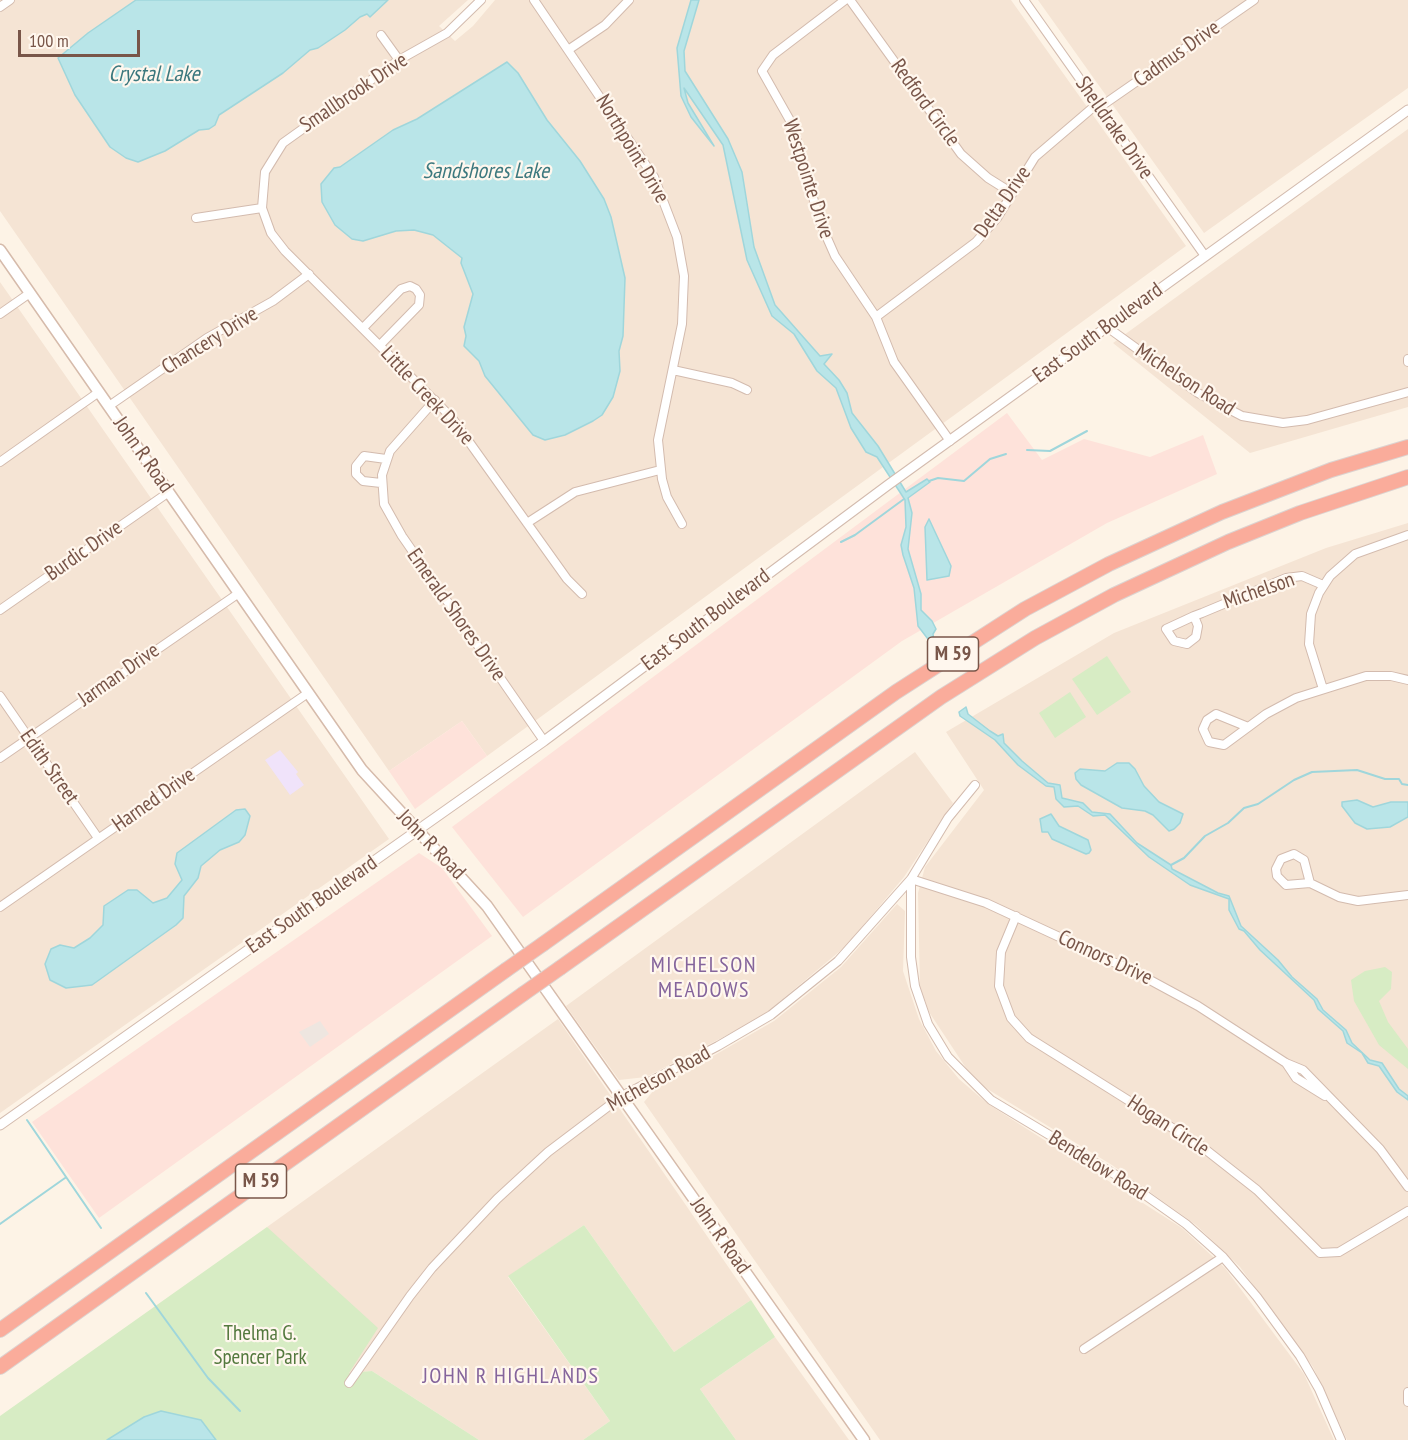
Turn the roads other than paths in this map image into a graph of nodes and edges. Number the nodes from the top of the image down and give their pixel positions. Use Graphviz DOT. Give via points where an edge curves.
graph roads {
  1 [pos="10,0"];
  2 [pos="481,0"];
  3 [pos="534,0"];
  4 [pos="629,0"];
  5 [pos="845,0"];
  6 [pos="850,0"];
  7 [pos="1024,0"];
  8 [pos="1254,0"];
  9 [pos="0,7"];
  10 [pos="381,34"];
  11 [pos="568,50"];
  12 [pos="399,60"];
  13 [pos="1099,106"];
  14 [pos="1408,110"];
  15 [pos="1012,193"];
  16 [pos="262,208"];
  17 [pos="196,218"];
  18 [pos="0,250"];
  19 [pos="1205,256"];
  20 [pos="309,274"];
  21 [pos="30,293"];
  22 [pos="0,314"];
  23 [pos="876,317"];
  24 [pos="1107,327"];
  25 [pos="363,328"];
  26 [pos="380,345"];
  27 [pos="673,370"];
  28 [pos="747,390"];
  29 [pos="99,392"];
  30 [pos="1408,392"];
  31 [pos="435,400"];
  32 [pos="109,406"];
  33 [pos="950,441"];
  34 [pos="1408,447"];
  35 [pos="386,459"];
  36 [pos="0,462"];
  37 [pos="660,470"];
  38 [pos="1408,477"];
  39 [pos="381,483"];
  40 [pos="169,492"];
  41 [pos="527,523"];
  42 [pos="682,524"];
  43 [pos="1408,535"];
  44 [pos="1323,585"];
  45 [pos="239,593"];
  46 [pos="582,594"];
  47 [pos="0,610"];
  48 [pos="1194,616"];
  49 [pos="1408,680"];
  50 [pos="1323,689"];
  51 [pos="308,693"];
  52 [pos="0,696"];
  53 [pos="1248,727"];
  54 [pos="29,738"];
  55 [pos="544,741"];
  56 [pos="0,758"];
  57 [pos="975,785"];
  58 [pos="417,831"];
  59 [pos="98,838"];
  60 [pos="911,879"];
  61 [pos="1310,883"];
  62 [pos="1408,895"];
  63 [pos="0,907"];
  64 [pos="1016,916"];
  65 [pos="622,1096"];
  66 [pos="0,1125"];
  67 [pos="1408,1187"];
  68 [pos="1408,1211"];
  69 [pos="1223,1257"];
  70 [pos="0,1330"];
  71 [pos="1084,1349"];
  72 [pos="0,1367"];
  73 [pos="349,1383"];
  74 [pos="1408,1392"];
  75 [pos="1408,1402"];
  76 [pos="864,1440"];
  77 [pos="1341,1440"];
  1 -- 9 [label="street"];
  2 -- 12 [label="street, Smallbrook Drive" via="447,33"];
  3 -- 11 [label="street, Northpoint Drive"];
  4 -- 11 [label="street" via="605,26"];
  5 -- 23 [label="street, Westpointe Drive" via="773,55 762,71 792,124 828,242"];
  6 -- 15 [label="street, Redford Circle" via="961,154"];
  7 -- 13 [label="street, Shelldrake Drive"];
  8 -- 13 [label="street, Cadmus Drive"];
  10 -- 12 [label="street"];
  11 -- 27 [label="street, Northpoint Drive" via="654,177 673,222 681,252 684,291"];
  12 -- 16 [label="street, Smallbrook Drive" via="283,143 265,172"];
  13 -- 15 [label="street, Delta Drive" via="1041,151"];
  13 -- 19 [label="street, Shelldrake Drive"];
  14 -- 19 [label="street, East South Boulevard"];
  15 -- 23 [label="street, Delta Drive" via="976,242"];
  16 -- 17 [label="street"];
  16 -- 20 [label="street, Little Creek Drive" via="271,233"];
  18 -- 21 [label="main road, John R Road"];
  19 -- 24 [label="street, East South Boulevard"];
  20 -- 25 [label="street, Little Creek Drive"];
  20 -- 32 [label="street, Chancery Drive"];
  21 -- 22 [label="street"];
  21 -- 29 [label="main road, John R Road"];
  23 -- 33 [label="street, Westpointe Drive" via="894,362"];
  24 -- 30 [label="street, Michelson Road" via="1198,393 1242,416 1283,423 1307,420"];
  24 -- 33 [label="street, East South Boulevard"];
  25 -- 26 [label="street, Little Creek Drive"];
  25 -- 26 [label="street" via="402,289 416,289 419,305"];
  26 -- 31 [label="street, Little Creek Drive"];
  27 -- 28 [label="street"];
  27 -- 37 [label="street, Northpoint Drive" via="658,440"];
  29 -- 32 [label="main road, John R Road"];
  29 -- 36 [label="street"];
  31 -- 35 [label="street, Emerald Shores Drive" via="396,440"];
  31 -- 41 [label="street, Little Creek Drive" via="470,441"];
  32 -- 40 [label="main road, John R Road"];
  33 -- 55 [label="street, East South Boulevard"];
  34 -- 70 [label="highway, M 59, bridge" via="1331,470 1222,512 1109,564 1025,609 896,692"];
  35 -- 39 [label="street, Emerald Shores Drive"];
  35 -- 39 [label="street" via="364,456 356,466 356,474 363,481"];
  37 -- 41 [label="street" via="589,487"];
  37 -- 42 [label="street, Northpoint Drive" via="667,497"];
  38 -- 72 [label="highway, M 59, bridge" via="1228,542 1107,598 941,697"];
  39 -- 55 [label="street, Emerald Shores Drive" via="384,504 395,526"];
  40 -- 45 [label="main road, John R Road"];
  40 -- 47 [label="street, Burdic Drive"];
  41 -- 46 [label="street, Little Creek Drive"];
  43 -- 44 [label="street" via="1355,554"];
  44 -- 48 [label="street, Michelson" via="1310,577 1293,576"];
  44 -- 50 [label="street" via="1311,614 1309,644"];
  45 -- 51 [label="main road, John R Road"];
  45 -- 54 [label="street, Jarman Drive"];
  49 -- 50 [label="street" via="1366,676"];
  50 -- 53 [label="street" via="1286,702"];
  51 -- 58 [label="main road, John R Road" via="362,770"];
  51 -- 59 [label="street, Harned Drive"];
  52 -- 54 [label="street, Edith Street"];
  53 -- 53 [label="street" via="1216,714 1203,729 1209,742 1218,746 1227,744"];
  54 -- 56 [label="street, Jarman Drive"];
  54 -- 59 [label="street, Edith Street"];
  55 -- 58 [label="street, East South Boulevard"];
  57 -- 60 [label="street, Michelson Road" via="948,818"];
  58 -- 65 [label="main road, John R Road" via="476,892"];
  58 -- 66 [label="street, East South Boulevard"];
  59 -- 63 [label="street, Harned Drive"];
  60 -- 64 [label="street, Connors Drive" via="957,892"];
  60 -- 65 [label="street, Michelson Road" via="838,961 783,1007"];
  60 -- 69 [label="street, Bendelow Road" via="915,986 932,1033 952,1063 991,1100 1121,1178 1186,1224"];
  61 -- 61 [label="street" via="1304,860 1294,854 1281,859 1276,869 1283,884"];
  61 -- 62 [label="street" via="1358,901"];
  64 -- 67 [label="street, Connors Drive" via="1175,992 1314,1078 1380,1149"];
  64 -- 68 [label="street, Hogan Circle" via="1001,952 999,986 1011,1018 1029,1038 1201,1146 1257,1190 1320,1253 1339,1252"];
  65 -- 73 [label="street, Michelson Road" via="555,1146 471,1226 410,1296"];
  65 -- 76 [label="main road, John R Road"];
  69 -- 71 [label="street"];
  69 -- 77 [label="street, Bendelow Road" via="1300,1356"];
  74 -- 75 [label="street"];
}
